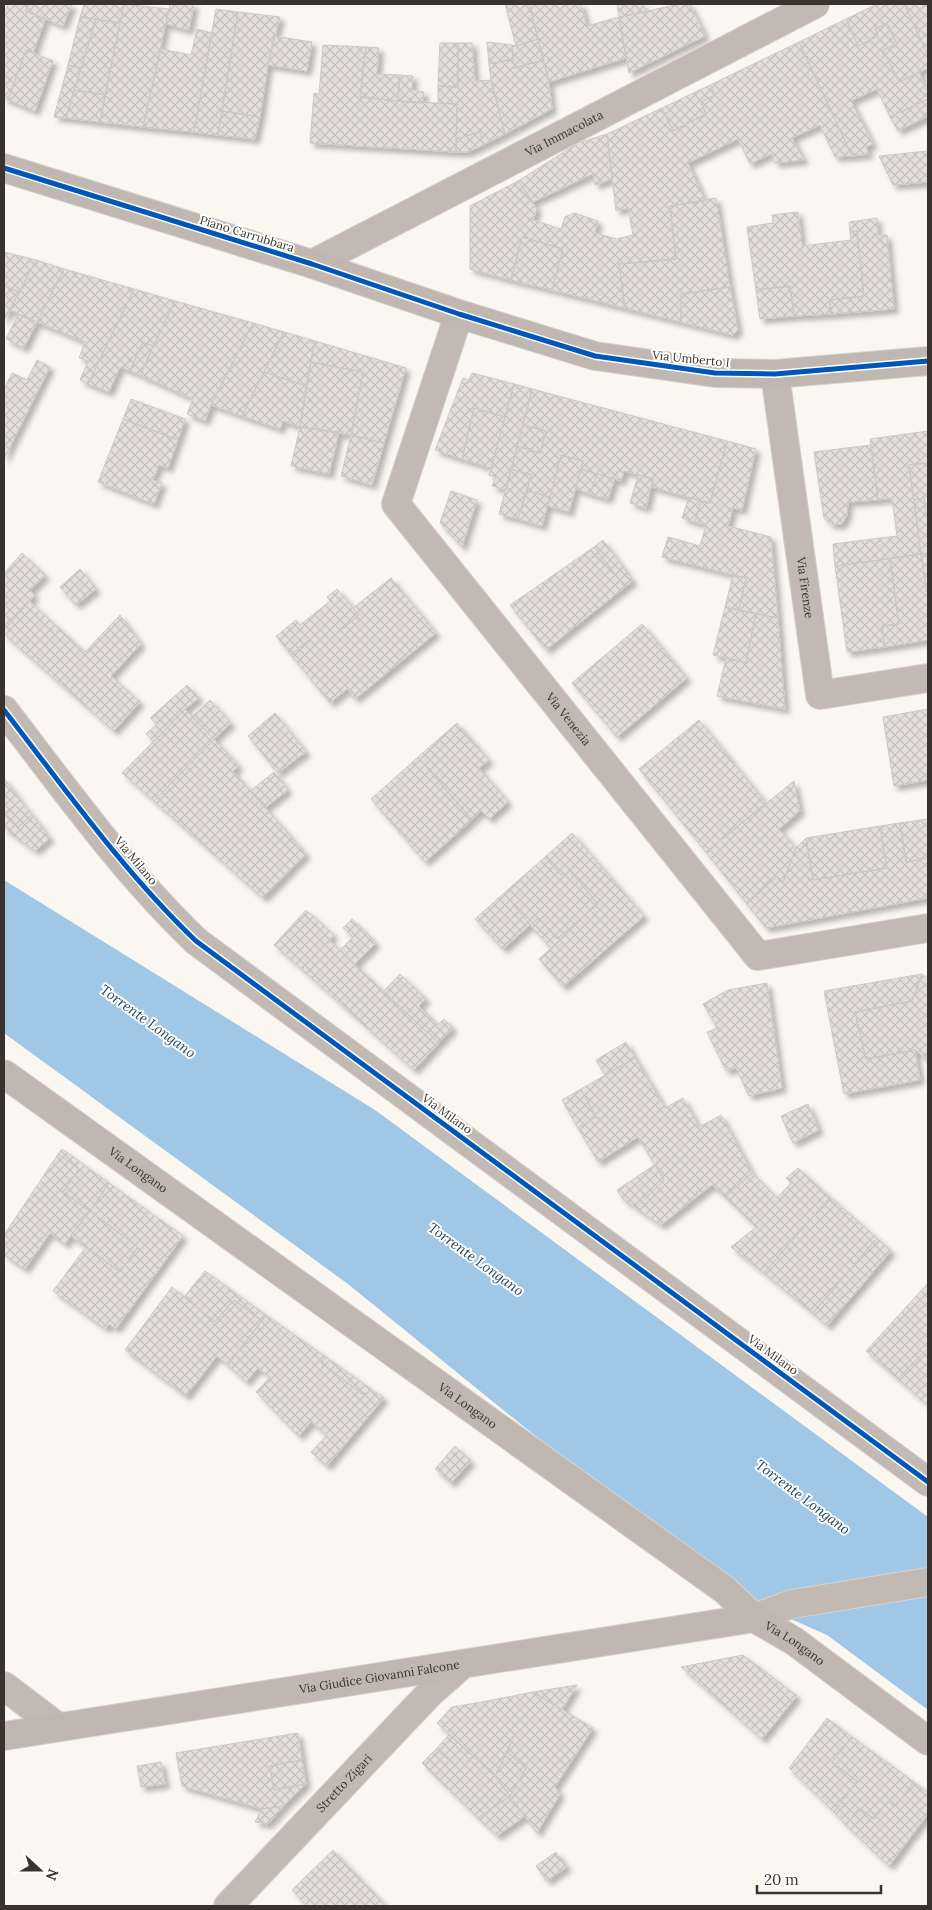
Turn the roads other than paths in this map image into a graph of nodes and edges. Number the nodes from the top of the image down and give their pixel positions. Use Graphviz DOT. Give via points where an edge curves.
graph roads {
  1 [pos="814,4"];
  2 [pos="16,172"];
  3 [pos="312,264"];
  4 [pos="459,314"];
  5 [pos="928,361"];
  6 [pos="775,374"];
  7 [pos="928,678"];
  8 [pos="4,710"];
  9 [pos="928,928"];
  10 [pos="4,1074"];
  11 [pos="928,1482"];
  12 [pos="928,1582"];
  13 [pos="754,1618"];
  14 [pos="463,1664"];
  15 [pos="4,1686"];
  16 [pos="58,1727"];
  17 [pos="4,1736"];
  18 [pos="928,1741"];
  19 [pos="228,1906"];
  1 -- 3 [label="street, Via Immacolata"];
  2 -- 3 [label="street, Piano Carrubbara"];
  3 -- 4 [label="street, Piano Carrubbara"];
  4 -- 6 [label="street, Via Umberto I" via="595,356 715,372"];
  4 -- 9 [label="street, Via Venezia" via="396,504 758,956"];
  5 -- 6 [label="street, Via Umberto I"];
  6 -- 7 [label="street, Via Firenze" via="820,695"];
  8 -- 11 [label="street, Via Milano" via="131,872 196,941"];
  10 -- 13 [label="street, Via Longano" via="725,1590"];
  12 -- 13 [label="street" via="792,1604"];
  13 -- 14 [label="street, Via Giudice Giovanni Falcone"];
  13 -- 18 [label="street, Via Longano" via="794,1640"];
  14 -- 16 [label="street, Via Giudice Giovanni Falcone"];
  14 -- 19 [label="street, Stretto Zigari" via="430,1693"];
  15 -- 16 [label="street"];
  16 -- 17 [label="street, Via Giudice Giovanni Falcone"];
}
